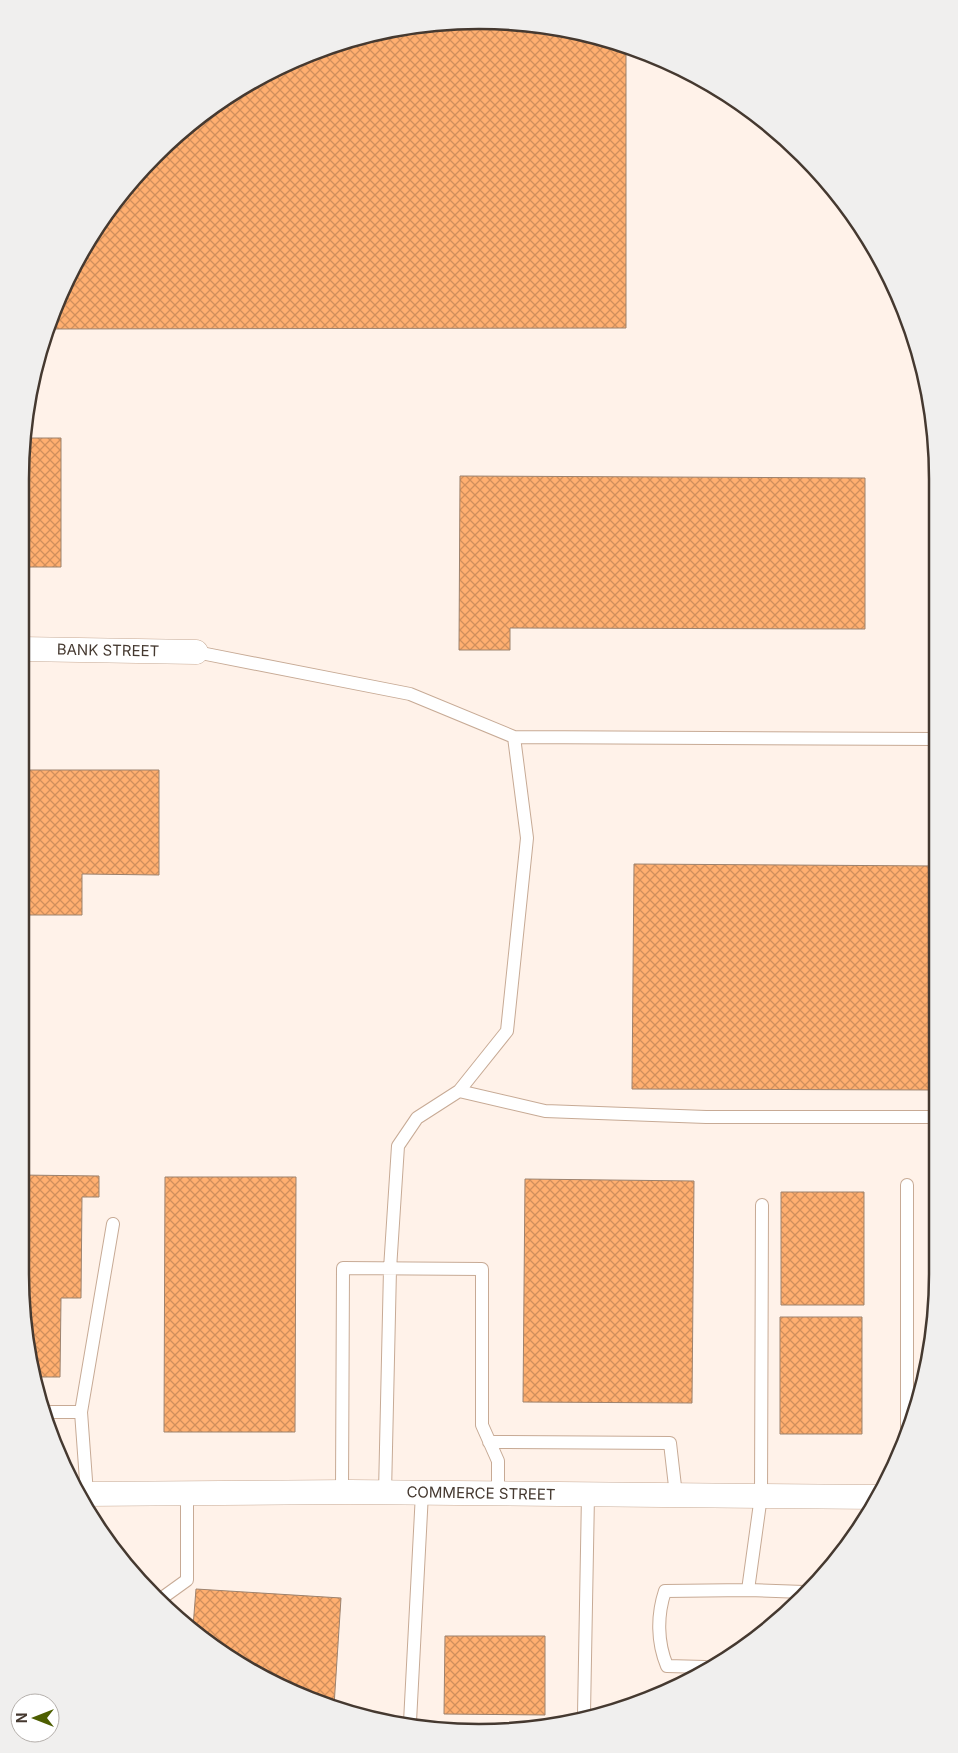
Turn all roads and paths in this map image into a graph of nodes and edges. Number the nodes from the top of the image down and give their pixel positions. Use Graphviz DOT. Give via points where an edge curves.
graph roads {
  1 [pos="29,649"];
  2 [pos="196,652"];
  3 [pos="514,737"];
  4 [pos="929,739"];
  5 [pos="459,1091"];
  6 [pos="929,1117"];
  7 [pos="908,1185"];
  8 [pos="762,1205"];
  9 [pos="113,1224"];
  10 [pos="390,1269"];
  11 [pos="908,1410"];
  12 [pos="51,1412"];
  13 [pos="81,1412"];
  14 [pos="489,1442"];
  15 [pos="85,1491"];
  16 [pos="188,1492"];
  17 [pos="342,1492"];
  18 [pos="385,1493"];
  19 [pos="422,1493"];
  20 [pos="498,1493"];
  21 [pos="86,1494"];
  22 [pos="588,1494"];
  23 [pos="676,1495"];
  24 [pos="761,1496"];
  25 [pos="870,1497"];
  26 [pos="748,1590"];
  27 [pos="797,1592"];
  28 [pos="165,1596"];
  29 [pos="700,1666"];
  30 [pos="584,1712"];
  31 [pos="410,1719"];
  1 -- 2 [label="street, BANK STREET"];
  2 -- 3 [label="lane" via="410,694"];
  3 -- 4 [label="lane"];
  3 -- 5 [label="lane" via="526,838 506,1031"];
  5 -- 6 [label="lane" via="545,1111 706,1117"];
  5 -- 10 [label="lane" via="418,1118 398,1146"];
  7 -- 11 [label="lane"];
  8 -- 24 [label="lane"];
  9 -- 13 [label="lane"];
  10 -- 14 [label="lane" via="482,1269 482,1425"];
  10 -- 17 [label="lane" via="343,1268"];
  10 -- 18 [label="lane"];
  12 -- 13 [label="lane"];
  13 -- 15 [label="lane"];
  14 -- 20 [label="lane" via="498,1461"];
  14 -- 23 [label="lane" via="670,1443"];
  16 -- 17 [label="street, COMMERCE STREET"];
  16 -- 21 [label="street, COMMERCE STREET"];
  16 -- 28 [label="lane" via="188,1580"];
  17 -- 18 [label="street, COMMERCE STREET"];
  18 -- 19 [label="street, COMMERCE STREET"];
  19 -- 20 [label="street, COMMERCE STREET"];
  19 -- 31 [label="lane"];
  20 -- 22 [label="street, COMMERCE STREET"];
  22 -- 23 [label="street, COMMERCE STREET"];
  22 -- 30 [label="lane"];
  23 -- 24 [label="street, COMMERCE STREET"];
  24 -- 25 [label="street, COMMERCE STREET"];
  24 -- 26 [label="lane"];
  26 -- 27 [label="lane"];
  26 -- 29 [label="lane" via="665,1591 661,1603 659,1648 666,1666"];
}
